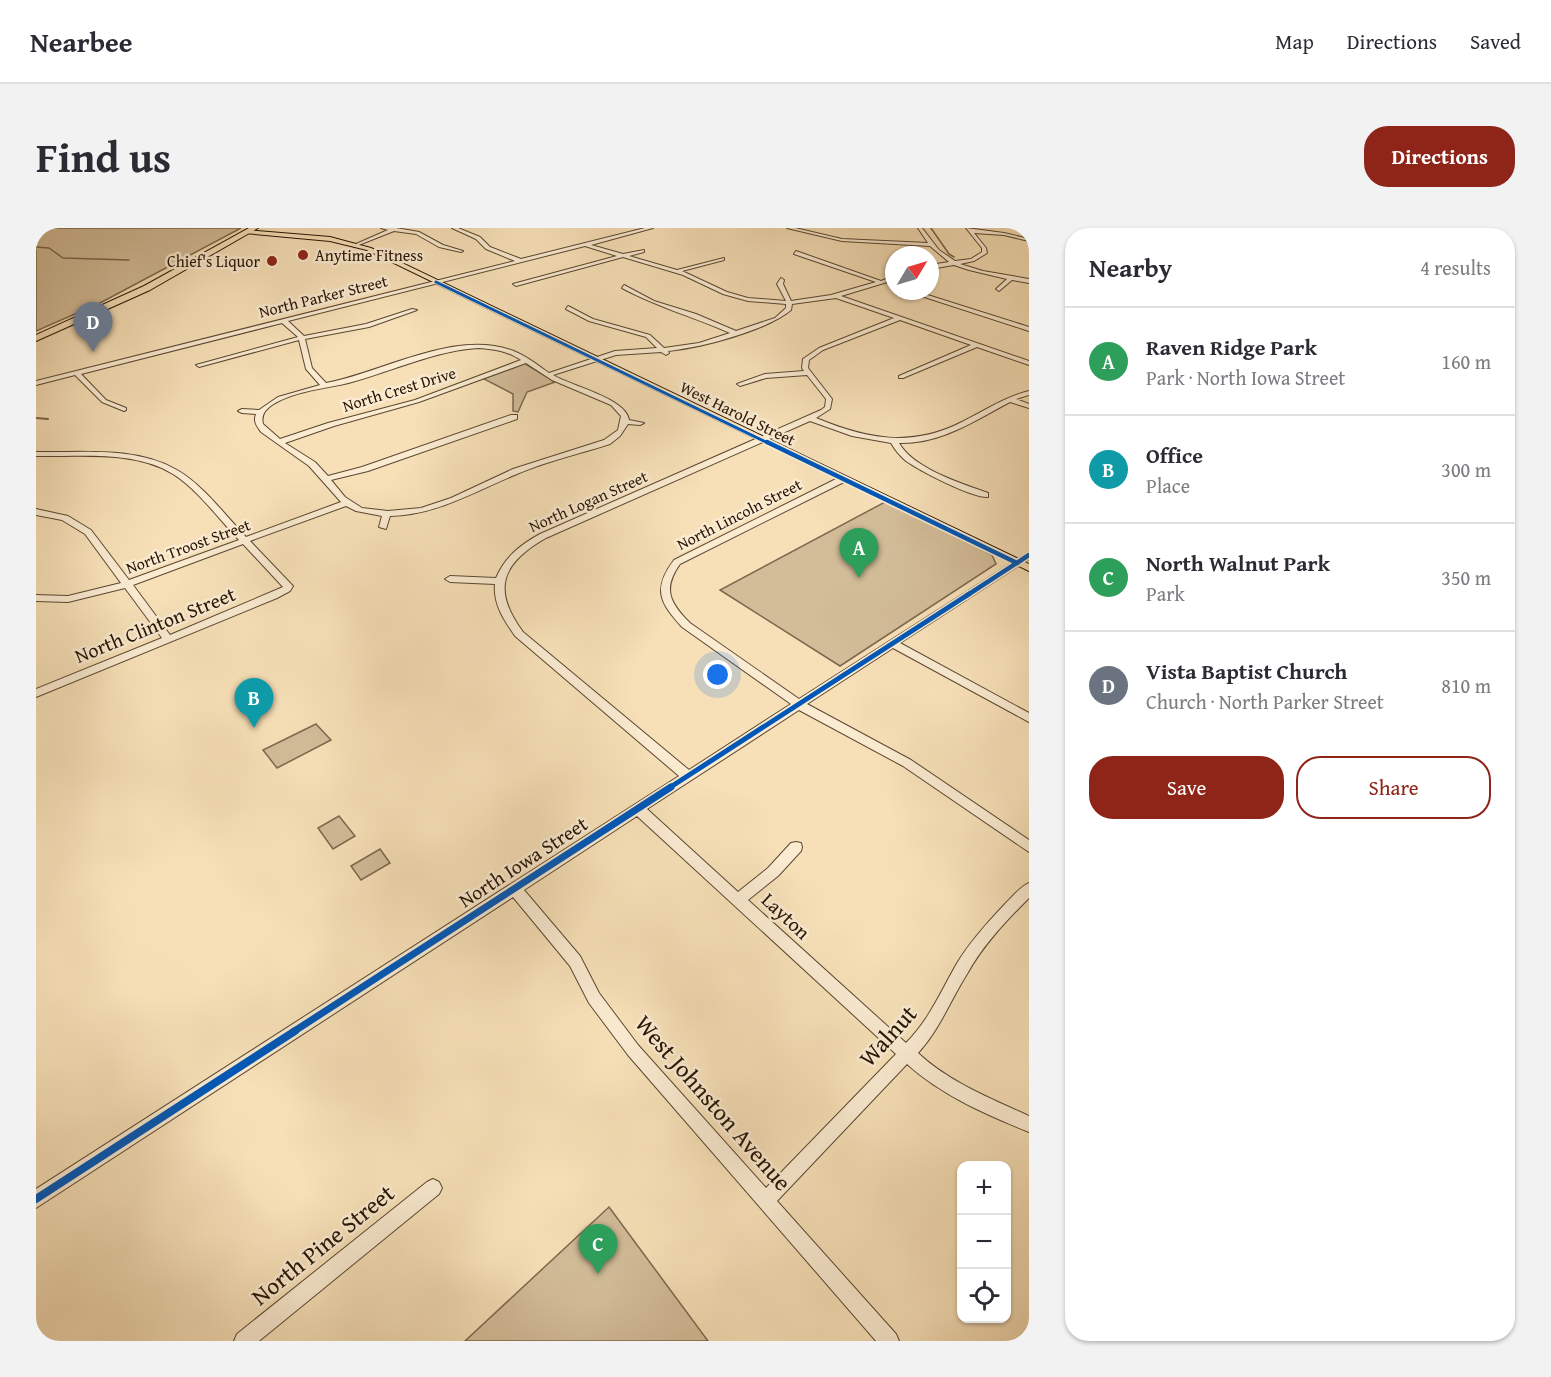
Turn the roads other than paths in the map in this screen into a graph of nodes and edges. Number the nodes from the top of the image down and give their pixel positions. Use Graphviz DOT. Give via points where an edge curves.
graph roads {
  1 [pos="383,228"];
  2 [pos="394,228"];
  3 [pos="454,228"];
  4 [pos="651,228"];
  5 [pos="789,228"];
  6 [pos="920,228"];
  7 [pos="969,229"];
  8 [pos="250,230"];
  9 [pos="1029,240"];
  10 [pos="862,242"];
  11 [pos="588,244"];
  12 [pos="932,244"];
  13 [pos="358,245"];
  14 [pos="865,249"];
  15 [pos="461,251"];
  16 [pos="642,251"];
  17 [pos="796,253"];
  18 [pos="622,256"];
  19 [pos="722,260"];
  20 [pos="521,261"];
  21 [pos="956,262"];
  22 [pos="939,265"];
  23 [pos="678,272"];
  24 [pos="1012,278"];
  25 [pos="781,280"];
  26 [pos="885,281"];
  27 [pos="1029,281"];
  28 [pos="436,282"];
  29 [pos="882,282"];
  30 [pos="885,283"];
  31 [pos="516,284"];
  32 [pos="624,287"];
  33 [pos="999,289"];
  34 [pos="838,297"];
  35 [pos="937,300"];
  36 [pos="789,302"];
  37 [pos="568,308"];
  38 [pos="414,310"];
  39 [pos="900,318"];
  40 [pos="283,320"];
  41 [pos="1029,329"];
  42 [pos="736,333"];
  43 [pos="474,337"];
  44 [pos="36,338"];
  45 [pos="302,338"];
  46 [pos="977,345"];
  47 [pos="470,346"];
  48 [pos="665,352"];
  49 [pos="526,361"];
  50 [pos="599,361"];
  51 [pos="1029,363"];
  52 [pos="199,366"];
  53 [pos="76,373"];
  54 [pos="808,373"];
  55 [pos="551,377"];
  56 [pos="901,377"];
  57 [pos="36,383"];
  58 [pos="740,384"];
  59 [pos="325,386"];
  60 [pos="1029,393"];
  61 [pos="1010,399"];
  62 [pos="1029,406"];
  63 [pos="124,409"];
  64 [pos="242,411"];
  65 [pos="261,412"];
  66 [pos="514,417"];
  67 [pos="811,419"];
  68 [pos="625,422"];
  69 [pos="640,423"];
  70 [pos="763,440"];
  71 [pos="893,440"];
  72 [pos="280,442"];
  73 [pos="36,454"];
  74 [pos="327,479"];
  75 [pos="843,479"];
  76 [pos="985,495"];
  77 [pos="346,503"];
  78 [pos="36,512"];
  79 [pos="387,514"];
  80 [pos="383,527"];
  81 [pos="246,540"];
  82 [pos="1029,555"];
  83 [pos="1017,562"];
  84 [pos="1029,568"];
  85 [pos="450,579"];
  86 [pos="499,581"];
  87 [pos="127,584"];
  88 [pos="36,598"];
  89 [pos="168,639"];
  90 [pos="892,644"];
  91 [pos="36,693"];
  92 [pos="799,704"];
  93 [pos="1029,718"];
  94 [pos="688,776"];
  95 [pos="637,808"];
  96 [pos="795,847"];
  97 [pos="1029,847"];
  98 [pos="513,888"];
  99 [pos="1029,889"];
  100 [pos="739,899"];
  101 [pos="908,1054"];
  102 [pos="1029,1124"];
  103 [pos="433,1188"];
  104 [pos="36,1200"];
  105 [pos="765,1201"];
  106 [pos="244,1341"];
  107 [pos="889,1341"];
  1 -- 2 [label="street"];
  2 -- 13 [label="street"];
  2 -- 15 [label="street"];
  3 -- 20 [label="street"];
  4 -- 11 [label="street, North Parker Street"];
  5 -- 10 [label="street"];
  6 -- 12 [label="street"];
  7 -- 9 [label="street"];
  7 -- 21 [label="street" via="984,253"];
  8 -- 13 [label="main road, West Harold Street"];
  8 -- 44 [label="highway" via="147,288"];
  10 -- 12 [label="street"];
  10 -- 14 [label="street"];
  11 -- 18 [label="street"];
  11 -- 20 [label="street, North Parker Street"];
  12 -- 21 [label="street" via="938,253"];
  13 -- 28 [label="main road, West Harold Street"];
  16 -- 18 [label="street"];
  17 -- 29 [label="street"];
  18 -- 23 [label="street"];
  18 -- 31 [label="street"];
  19 -- 23 [label="street"];
  20 -- 28 [label="street, North Parker Street"];
  21 -- 22 [label="street"];
  21 -- 24 [label="street"];
  23 -- 36 [label="street" via="735,295"];
  24 -- 27 [label="street"];
  24 -- 33 [label="street"];
  25 -- 36 [label="street"];
  26 -- 29 [label="street"];
  28 -- 40 [label="street, North Parker Street"];
  28 -- 50 [label="main road, West Harold Street"];
  29 -- 30 [label="street"];
  29 -- 34 [label="street"];
  32 -- 42 [label="street" via="642,298"];
  34 -- 36 [label="street"];
  34 -- 39 [label="street"];
  35 -- 41 [label="street"];
  36 -- 42 [label="street" via="784,315"];
  37 -- 48 [label="street" via="591,320 648,336"];
  38 -- 45 [label="street" via="360,328"];
  39 -- 46 [label="street"];
  39 -- 54 [label="street" via="814,352 804,364"];
  40 -- 45 [label="street"];
  40 -- 53 [label="street, North Parker Street"];
  42 -- 48 [label="street"];
  43 -- 47 [label="street"];
  45 -- 52 [label="street"];
  45 -- 59 [label="street" via="309,369"];
  46 -- 51 [label="street"];
  46 -- 56 [label="street"];
  47 -- 49 [label="street" via="506,350"];
  47 -- 59 [label="street" via="436,352"];
  48 -- 50 [label="street" via="648,350"];
  49 -- 55 [label="street"];
  49 -- 72 [label="street, North Crest Drive" via="419,400"];
  50 -- 55 [label="street"];
  50 -- 70 [label="main road, West Harold Street"];
  53 -- 57 [label="street, North Parker Street"];
  53 -- 63 [label="street" via="104,401"];
  54 -- 58 [label="street" via="765,376"];
  54 -- 67 [label="street" via="826,393 830,404"];
  55 -- 68 [label="street" via="613,404 625,416"];
  59 -- 65 [label="street" via="283,397"];
  60 -- 61 [label="street"];
  61 -- 62 [label="street"];
  61 -- 71 [label="street" via="934,436"];
  64 -- 65 [label="street"];
  65 -- 72 [label="street" via="258,426"];
  66 -- 74 [label="street"];
  67 -- 70 [label="street, North Logan Street"];
  67 -- 71 [label="street" via="847,433"];
  68 -- 69 [label="street"];
  68 -- 79 [label="street" via="612,439 517,471 445,504 417,512"];
  70 -- 75 [label="main road, West Harold Street"];
  70 -- 86 [label="street, North Logan Street" via="535,540 511,559"];
  71 -- 76 [label="street" via="898,450 915,463"];
  72 -- 74 [label="street"];
  73 -- 81 [label="street" via="118,457 164,466 185,478"];
  74 -- 77 [label="street"];
  75 -- 83 [label="main road, West Harold Street"];
  75 -- 92 [label="street, North Lincoln Street" via="681,560 665,581 666,598 680,620"];
  77 -- 79 [label="street"];
  77 -- 81 [label="street, North Troost Street"];
  78 -- 87 [label="street" via="65,518 84,528"];
  79 -- 80 [label="street"];
  81 -- 87 [label="street, North Troost Street"];
  81 -- 89 [label="street, North Clinton Street" via="286,581 287,589"];
  82 -- 83 [label="street, North Iowa Street"];
  83 -- 84 [label="main road, West Harold Street"];
  83 -- 90 [label="street, North Iowa Street"];
  85 -- 86 [label="street"];
  86 -- 94 [label="street" via="500,605 519,634"];
  87 -- 88 [label="street, North Troost Street" via="87,596"];
  87 -- 89 [label="street"];
  89 -- 91 [label="street, North Clinton Street"];
  90 -- 92 [label="street, North Iowa Street"];
  90 -- 93 [label="street"];
  92 -- 94 [label="street, North Iowa Street"];
  92 -- 97 [label="street, North Lincoln Street" via="907,763"];
  94 -- 95 [label="street, North Iowa Street"];
  95 -- 98 [label="street, North Iowa Street"];
  95 -- 100 [label="street, Layton"];
  96 -- 100 [label="street" via="773,872"];
  98 -- 104 [label="street, North Iowa Street"];
  98 -- 105 [label="street, West Johnston Avenue" via="575,962 594,998 633,1050"];
  99 -- 101 [label="street, Walnut" via="985,935 962,968 942,1011"];
  100 -- 101 [label="street, Layton"];
  101 -- 102 [label="street, Layton" via="926,1071 970,1097"];
  101 -- 105 [label="street, Walnut"];
  103 -- 106 [label="street, North Pine Street"];
  105 -- 107 [label="street, West Johnston Avenue"];
}
